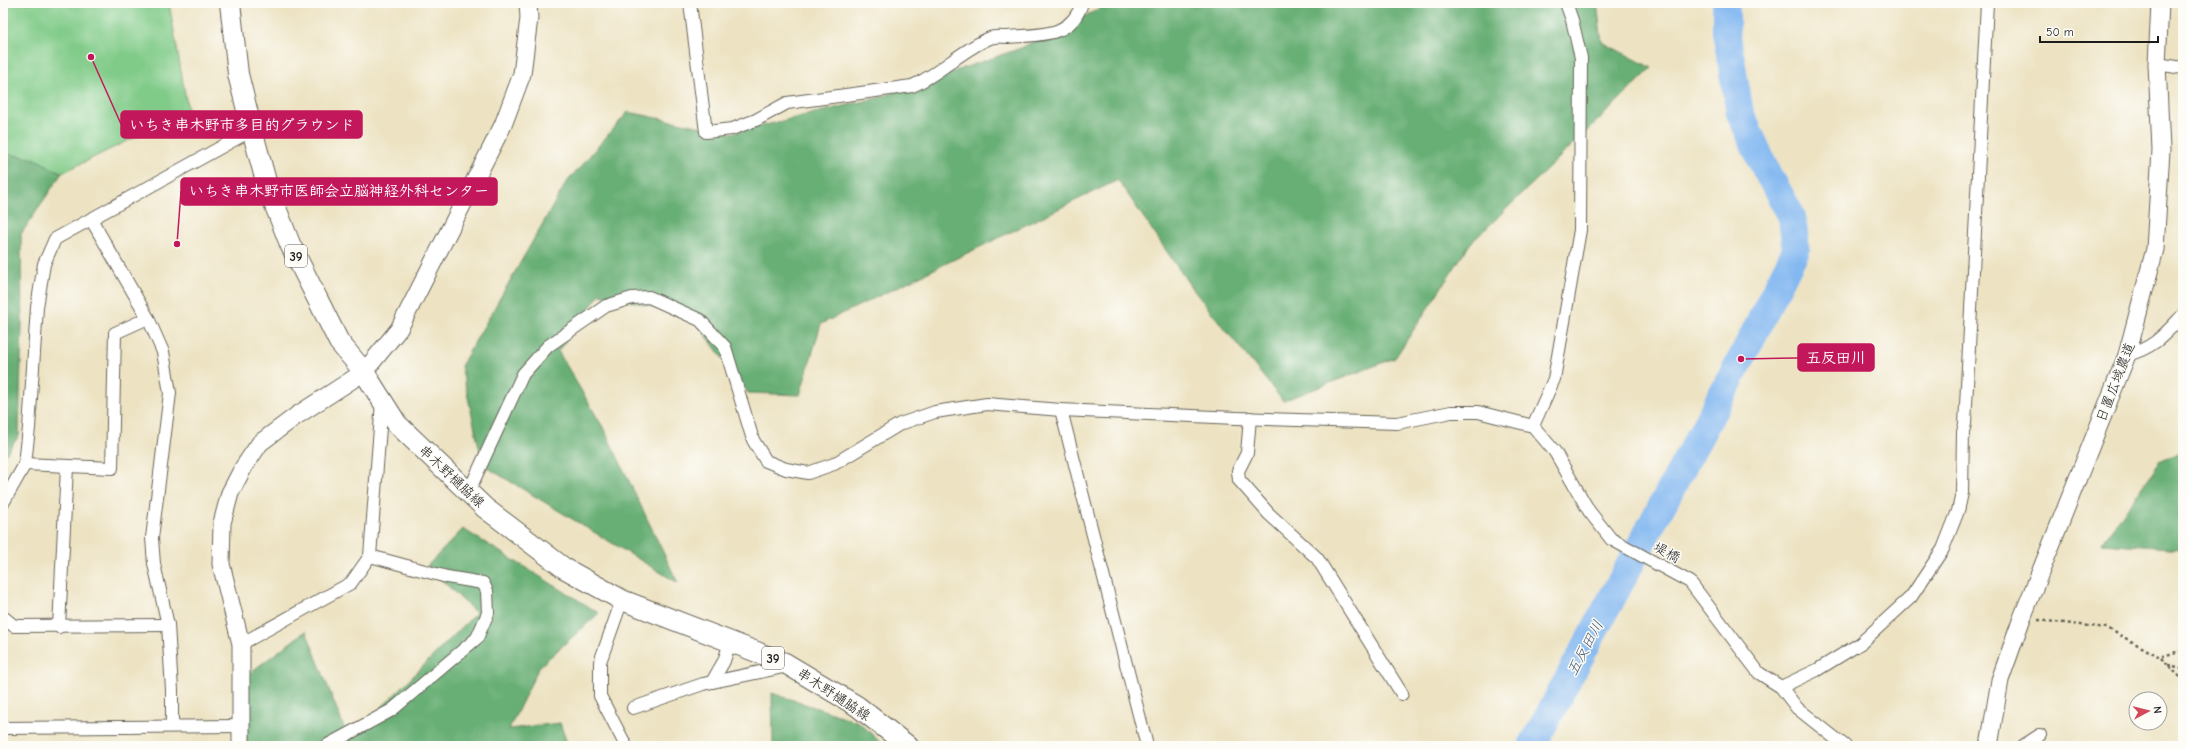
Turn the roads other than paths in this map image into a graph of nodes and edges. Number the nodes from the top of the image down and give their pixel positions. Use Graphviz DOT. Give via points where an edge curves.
graph roads {
  1 [pos="230,3"];
  2 [pos="528,3"];
  3 [pos="690,3"];
  4 [pos="1082,3"];
  5 [pos="1566,3"];
  6 [pos="1988,3"];
  7 [pos="2160,3"];
  8 [pos="2157,64"];
  9 [pos="2183,68"];
  10 [pos="252,130"];
  11 [pos="91,219"];
  12 [pos="2183,315"];
  13 [pos="148,318"];
  14 [pos="2127,355"];
  15 [pos="364,372"];
  16 [pos="382,401"];
  17 [pos="1061,410"];
  18 [pos="1250,418"];
  19 [pos="1533,426"];
  20 [pos="25,464"];
  21 [pos="67,467"];
  22 [pos="468,493"];
  23 [pos="3,503"];
  24 [pos="370,556"];
  25 [pos="622,600"];
  26 [pos="3,617"];
  27 [pos="168,625"];
  28 [pos="59,627"];
  29 [pos="730,642"];
  30 [pos="241,644"];
  31 [pos="790,665"];
  32 [pos="712,682"];
  33 [pos="1781,688"];
  34 [pos="1402,694"];
  35 [pos="633,708"];
  36 [pos="172,726"];
  37 [pos="240,726"];
  38 [pos="3,728"];
  39 [pos="2040,735"];
  40 [pos="241,746"];
  41 [pos="326,746"];
  42 [pos="626,746"];
  43 [pos="908,746"];
  44 [pos="1147,746"];
  45 [pos="1845,746"];
  46 [pos="1989,746"];
  47 [pos="2023,746"];
  1 -- 10 [label="main road, 串木野樋脇線 / 39" via="238,74"];
  2 -- 15 [label="street" via="529,18 522,74 503,125 399,329"];
  3 -- 4 [label="street" via="706,132 732,129 756,120 787,103 912,86 926,80 952,59 991,38 1056,33 1071,22"];
  5 -- 19 [label="street" via="1581,58 1580,230 1554,379"];
  6 -- 33 [label="street" via="1963,432 1962,493 1958,511 1943,549 1911,597 1861,643"];
  7 -- 8 [label="street, 日置広域農道"];
  8 -- 9 [label="street"];
  8 -- 14 [label="street, 日置広域農道" via="2161,150 2155,249"];
  10 -- 11 [label="street"];
  10 -- 15 [label="main road, 串木野樋脇線 / 39" via="267,185 290,244 339,342"];
  11 -- 13 [label="street"];
  11 -- 20 [label="street" via="54,239 44,264 37,307"];
  12 -- 14 [label="street" via="2159,341 2143,351"];
  13 -- 21 [label="street" via="115,333 112,468"];
  13 -- 27 [label="street" via="163,352 170,393 152,538 154,564"];
  14 -- 46 [label="street, 日置広域農道" via="2022,618 2000,680"];
  15 -- 16 [label="main road, 串木野樋脇線 / 39"];
  15 -- 30 [label="street" via="260,442 230,493 222,523 221,564"];
  16 -- 22 [label="main road, 串木野樋脇線 / 39" via="397,424"];
  16 -- 24 [label="street"];
  17 -- 18 [label="street"];
  17 -- 22 [label="street" via="987,404 935,412 900,424 834,464 808,473 786,469 766,461 753,440 725,348 705,325 674,307 648,297 632,298 606,306 548,346 523,374"];
  17 -- 44 [label="street"];
  18 -- 19 [label="street" via="1397,423 1451,412 1478,412"];
  18 -- 34 [label="street" via="1247,453 1238,471 1239,480 1269,514 1317,558"];
  19 -- 33 [label="street, 堤橋" via="1554,452 1589,511 1611,539 1690,582 1759,672"];
  20 -- 21 [label="street"];
  20 -- 23 [label="street"];
  21 -- 28 [label="street"];
  22 -- 25 [label="main road, 串木野樋脇線 / 39" via="564,568"];
  24 -- 30 [label="street" via="351,582"];
  24 -- 41 [label="street" via="447,576 483,582 487,591 488,613 477,638 392,710"];
  25 -- 29 [label="main road, 串木野樋脇線 / 39"];
  25 -- 42 [label="street" via="600,662 600,696"];
  26 -- 28 [label="street" via="14,626"];
  27 -- 28 [label="street"];
  27 -- 36 [label="street"];
  29 -- 31 [label="main road, 串木野樋脇線 / 39"];
  29 -- 32 [label="street" via="724,661"];
  30 -- 37 [label="street"];
  31 -- 32 [label="street"];
  31 -- 43 [label="main road, 串木野樋脇線 / 39" via="857,706"];
  32 -- 35 [label="street"];
  33 -- 45 [label="street" via="1797,708"];
  36 -- 37 [label="street"];
  36 -- 38 [label="street"];
  37 -- 40 [label="street"];
  39 -- 47 [label="street"];
}
